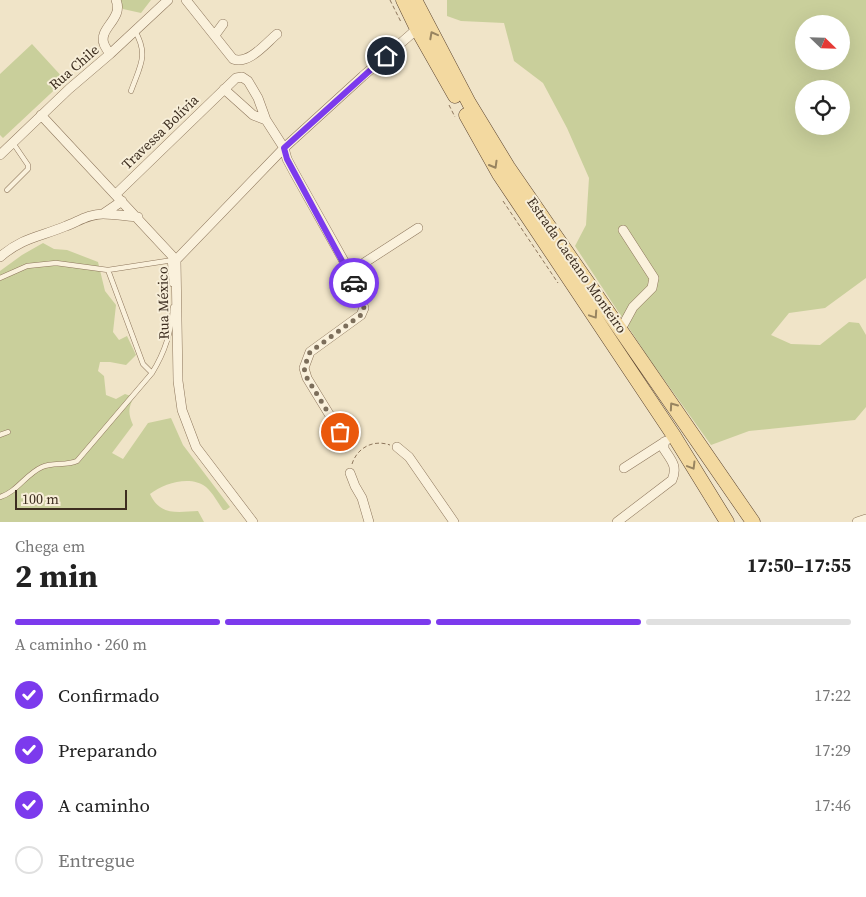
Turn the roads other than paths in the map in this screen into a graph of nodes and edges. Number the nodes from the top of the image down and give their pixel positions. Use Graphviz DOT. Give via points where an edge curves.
graph roads {
  1 [pos="116,0"];
  2 [pos="168,0"];
  3 [pos="186,0"];
  4 [pos="403,0"];
  5 [pos="415,0"];
  6 [pos="223,24"];
  7 [pos="417,30"];
  8 [pos="135,31"];
  9 [pos="277,34"];
  10 [pos="215,35"];
  11 [pos="110,54"];
  12 [pos="224,89"];
  13 [pos="131,91"];
  14 [pos="41,115"];
  15 [pos="266,120"];
  16 [pos="13,143"];
  17 [pos="284,148"];
  18 [pos="0,155"];
  19 [pos="7,190"];
  20 [pos="119,197"];
  21 [pos="103,214"];
  22 [pos="138,217"];
  23 [pos="418,228"];
  24 [pos="623,230"];
  25 [pos="0,257"];
  26 [pos="173,260"];
  27 [pos="108,270"];
  28 [pos="350,272"];
  29 [pos="0,278"];
  30 [pos="621,329"];
  31 [pos="152,373"];
  32 [pos="8,432"];
  33 [pos="340,432"];
  34 [pos="0,435"];
  35 [pos="669,439"];
  36 [pos="398,447"];
  37 [pos="624,468"];
  38 [pos="350,473"];
  39 [pos="725,482"];
  40 [pos="708,492"];
  41 [pos="0,497"];
  42 [pos="751,519"];
  43 [pos="866,519"];
  44 [pos="253,522"];
  45 [pos="369,522"];
  46 [pos="454,522"];
  47 [pos="617,522"];
  48 [pos="727,522"];
  49 [pos="734,522"];
  50 [pos="857,522"];
  1 -- 11 [label="street" via="116,17 103,39"];
  2 -- 8 [label="street, Rua Chile"];
  3 -- 10 [label="street"];
  4 -- 7 [label="main road, Estrada Caetano Monteiro"];
  30 -- 5 [label="main road, Estrada Caetano Monteiro, one-way" via="508,166 469,103"];
  6 -- 10 [label="street"];
  7 -- 17 [label="street"];
  7 -- 35 [label="main road, Estrada Caetano Monteiro, one-way" via="499,174"];
  8 -- 11 [label="street, Rua Chile"];
  8 -- 13 [label="lane" via="142,42 143,54"];
  9 -- 10 [label="street" via="245,60 239,61 233,59"];
  11 -- 14 [label="street, Rua Chile"];
  12 -- 15 [label="street, Travessa Bolívia" via="253,115"];
  12 -- 15 [label="street, Travessa Bolívia" via="236,78 248,81"];
  12 -- 20 [label="street, Travessa Bolívia"];
  14 -- 16 [label="street, Rua Chile"];
  14 -- 20 [label="street, Rua México"];
  15 -- 17 [label="street, Travessa Bolívia"];
  16 -- 18 [label="street, Rua Chile"];
  16 -- 19 [label="lane" via="28,169"];
  17 -- 26 [label="street"];
  17 -- 28 [label="street, Travessa Bolívia" via="298,180"];
  20 -- 21 [label="street, Travessa Bolívia"];
  20 -- 22 [label="street, Rua México"];
  21 -- 22 [label="street, Travessa Bolívia"];
  21 -- 25 [label="street, Travessa Bolívia" via="30,237"];
  22 -- 26 [label="street, Rua México"];
  23 -- 28 [label="street"];
  24 -- 30 [label="street" via="654,278 652,288 633,307"];
  26 -- 27 [label="lane"];
  26 -- 31 [label="lane" via="172,326 161,359"];
  26 -- 44 [label="street, Rua México" via="182,410 196,447"];
  27 -- 29 [label="lane" via="56,263 27,266"];
  27 -- 31 [label="lane" via="143,364"];
  28 -- 33 [label="street, Travessa Bolívia" via="364,308 361,315 310,352 304,368"];
  39 -- 30 [label="main road, Estrada Caetano Monteiro, one-way"];
  31 -- 41 [label="lane" via="77,462 49,464 40,468"];
  32 -- 34 [label="lane"];
  35 -- 37 [label="street"];
  35 -- 40 [label="main road, Estrada Caetano Monteiro, one-way"];
  35 -- 47 [label="street" via="664,449 674,465 672,480"];
  36 -- 46 [label="street" via="409,457"];
  38 -- 45 [label="street"];
  39 -- 40 [label="main road" via="720,493"];
  39 -- 42 [label="main road, Estrada Caetano Monteiro"];
  40 -- 48 [label="main road, Estrada Caetano Monteiro"];
  42 -- 49 [label="main road" via="738,518"];
  43 -- 50 [label="street"];
}
